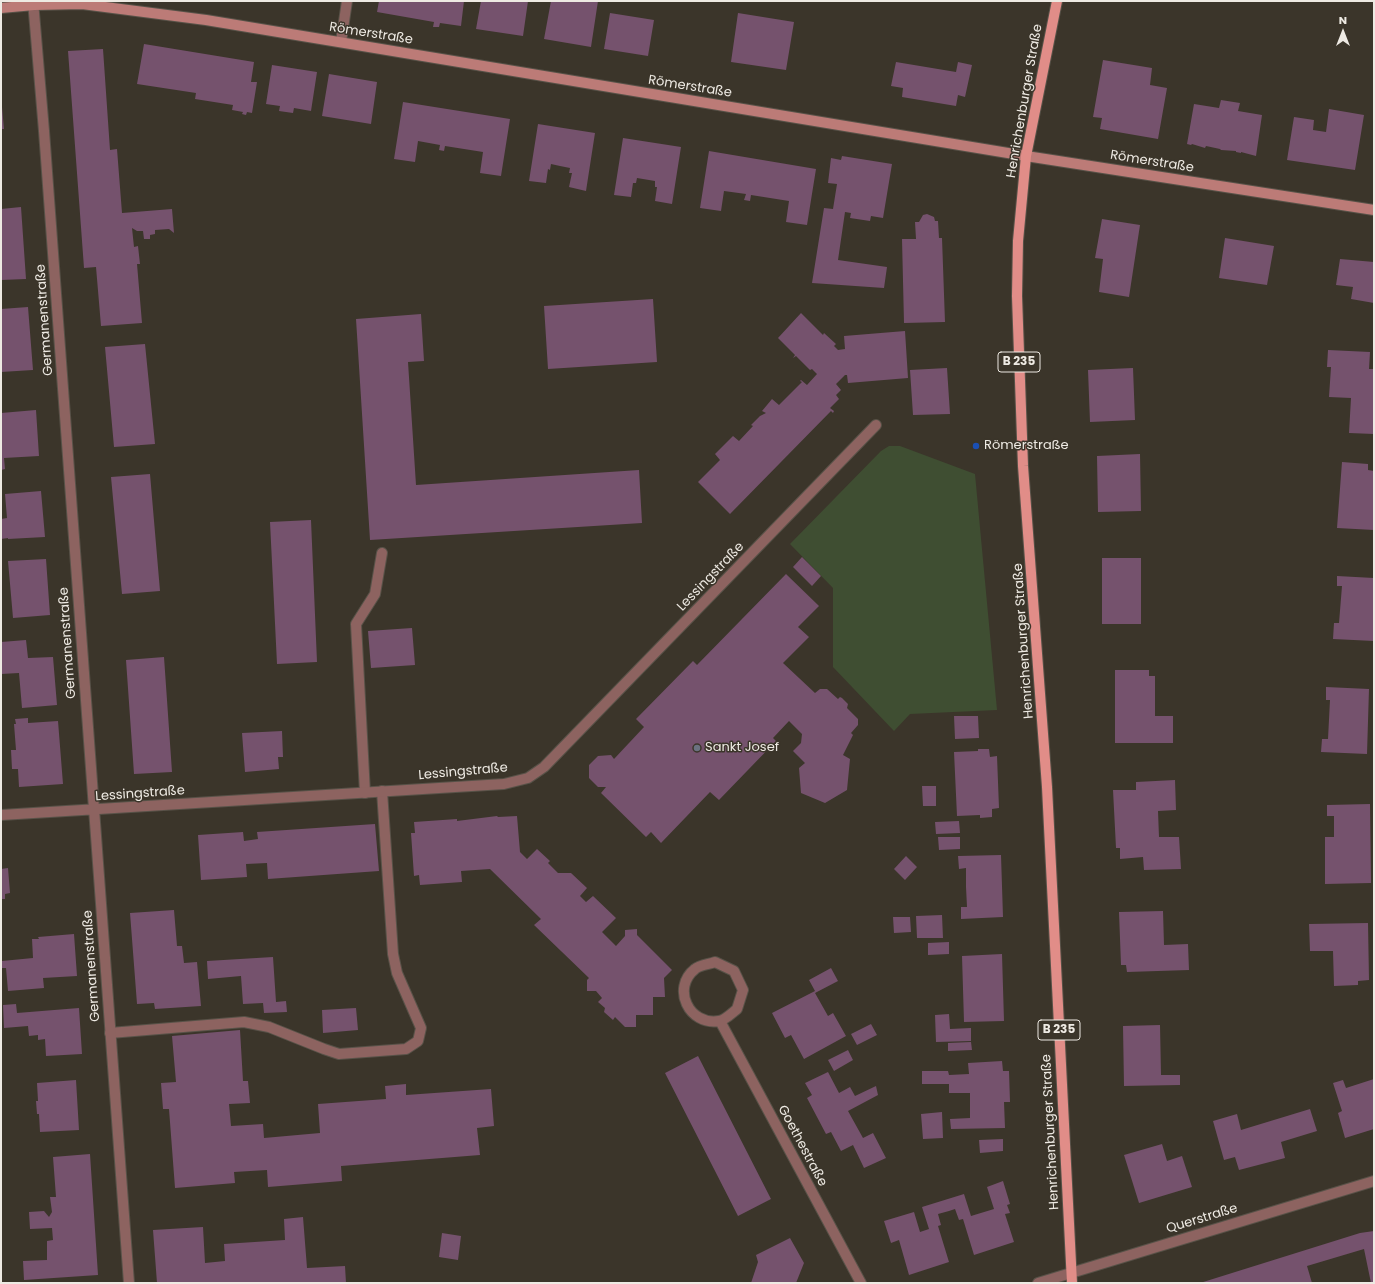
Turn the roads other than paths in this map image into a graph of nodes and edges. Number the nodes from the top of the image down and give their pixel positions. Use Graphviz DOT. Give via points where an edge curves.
graph roads {
  1 [pos="347,1"];
  2 [pos="1056,1"];
  3 [pos="33,3"];
  4 [pos="1,8"];
  5 [pos="341,42"];
  6 [pos="1026,156"];
  7 [pos="1374,210"];
  8 [pos="876,425"];
  9 [pos="382,553"];
  10 [pos="382,791"];
  11 [pos="365,793"];
  12 [pos="93,810"];
  13 [pos="1,815"];
  14 [pos="720,1021"];
  15 [pos="110,1032"];
  16 [pos="1374,1181"];
  17 [pos="1071,1272"];
  18 [pos="129,1283"];
  19 [pos="861,1283"];
  20 [pos="1038,1283"];
  21 [pos="1072,1283"];
  1 -- 5 [label="street"];
  2 -- 6 [label="main road, Henrichenburger Straße / B 235"];
  3 -- 4 [label="main road, Römerstraße"];
  3 -- 5 [label="main road, Römerstraße" via="106,7"];
  3 -- 12 [label="street, Germanenstraße"];
  5 -- 6 [label="main road, Römerstraße"];
  6 -- 7 [label="main road, Römerstraße"];
  6 -- 17 [label="main road, Henrichenburger Straße / B 235" via="1018,241 1017,296 1022,446 1047,787"];
  8 -- 10 [label="street, Lessingstraße" via="544,767 528,778 504,784"];
  9 -- 11 [label="street" via="375,594 356,624"];
  10 -- 11 [label="street, Lessingstraße"];
  10 -- 15 [label="street" via="393,954 397,973 421,1028 418,1041 406,1049 339,1054 269,1027 244,1022"];
  11 -- 12 [label="street, Lessingstraße"];
  12 -- 13 [label="street, Lessingstraße"];
  12 -- 15 [label="street, Germanenstraße"];
  14 -- 14 [label="street" via="704,1020 690,1011 684,997 686,981 695,968 715,962 734,971 743,990 737,1010"];
  14 -- 19 [label="street, Goethestraße"];
  15 -- 18 [label="street, Germanenstraße"];
  16 -- 17 [label="street, Querstraße"];
  17 -- 20 [label="street, Querstraße"];
  17 -- 21 [label="main road, Henrichenburger Straße / B 235"];
}
